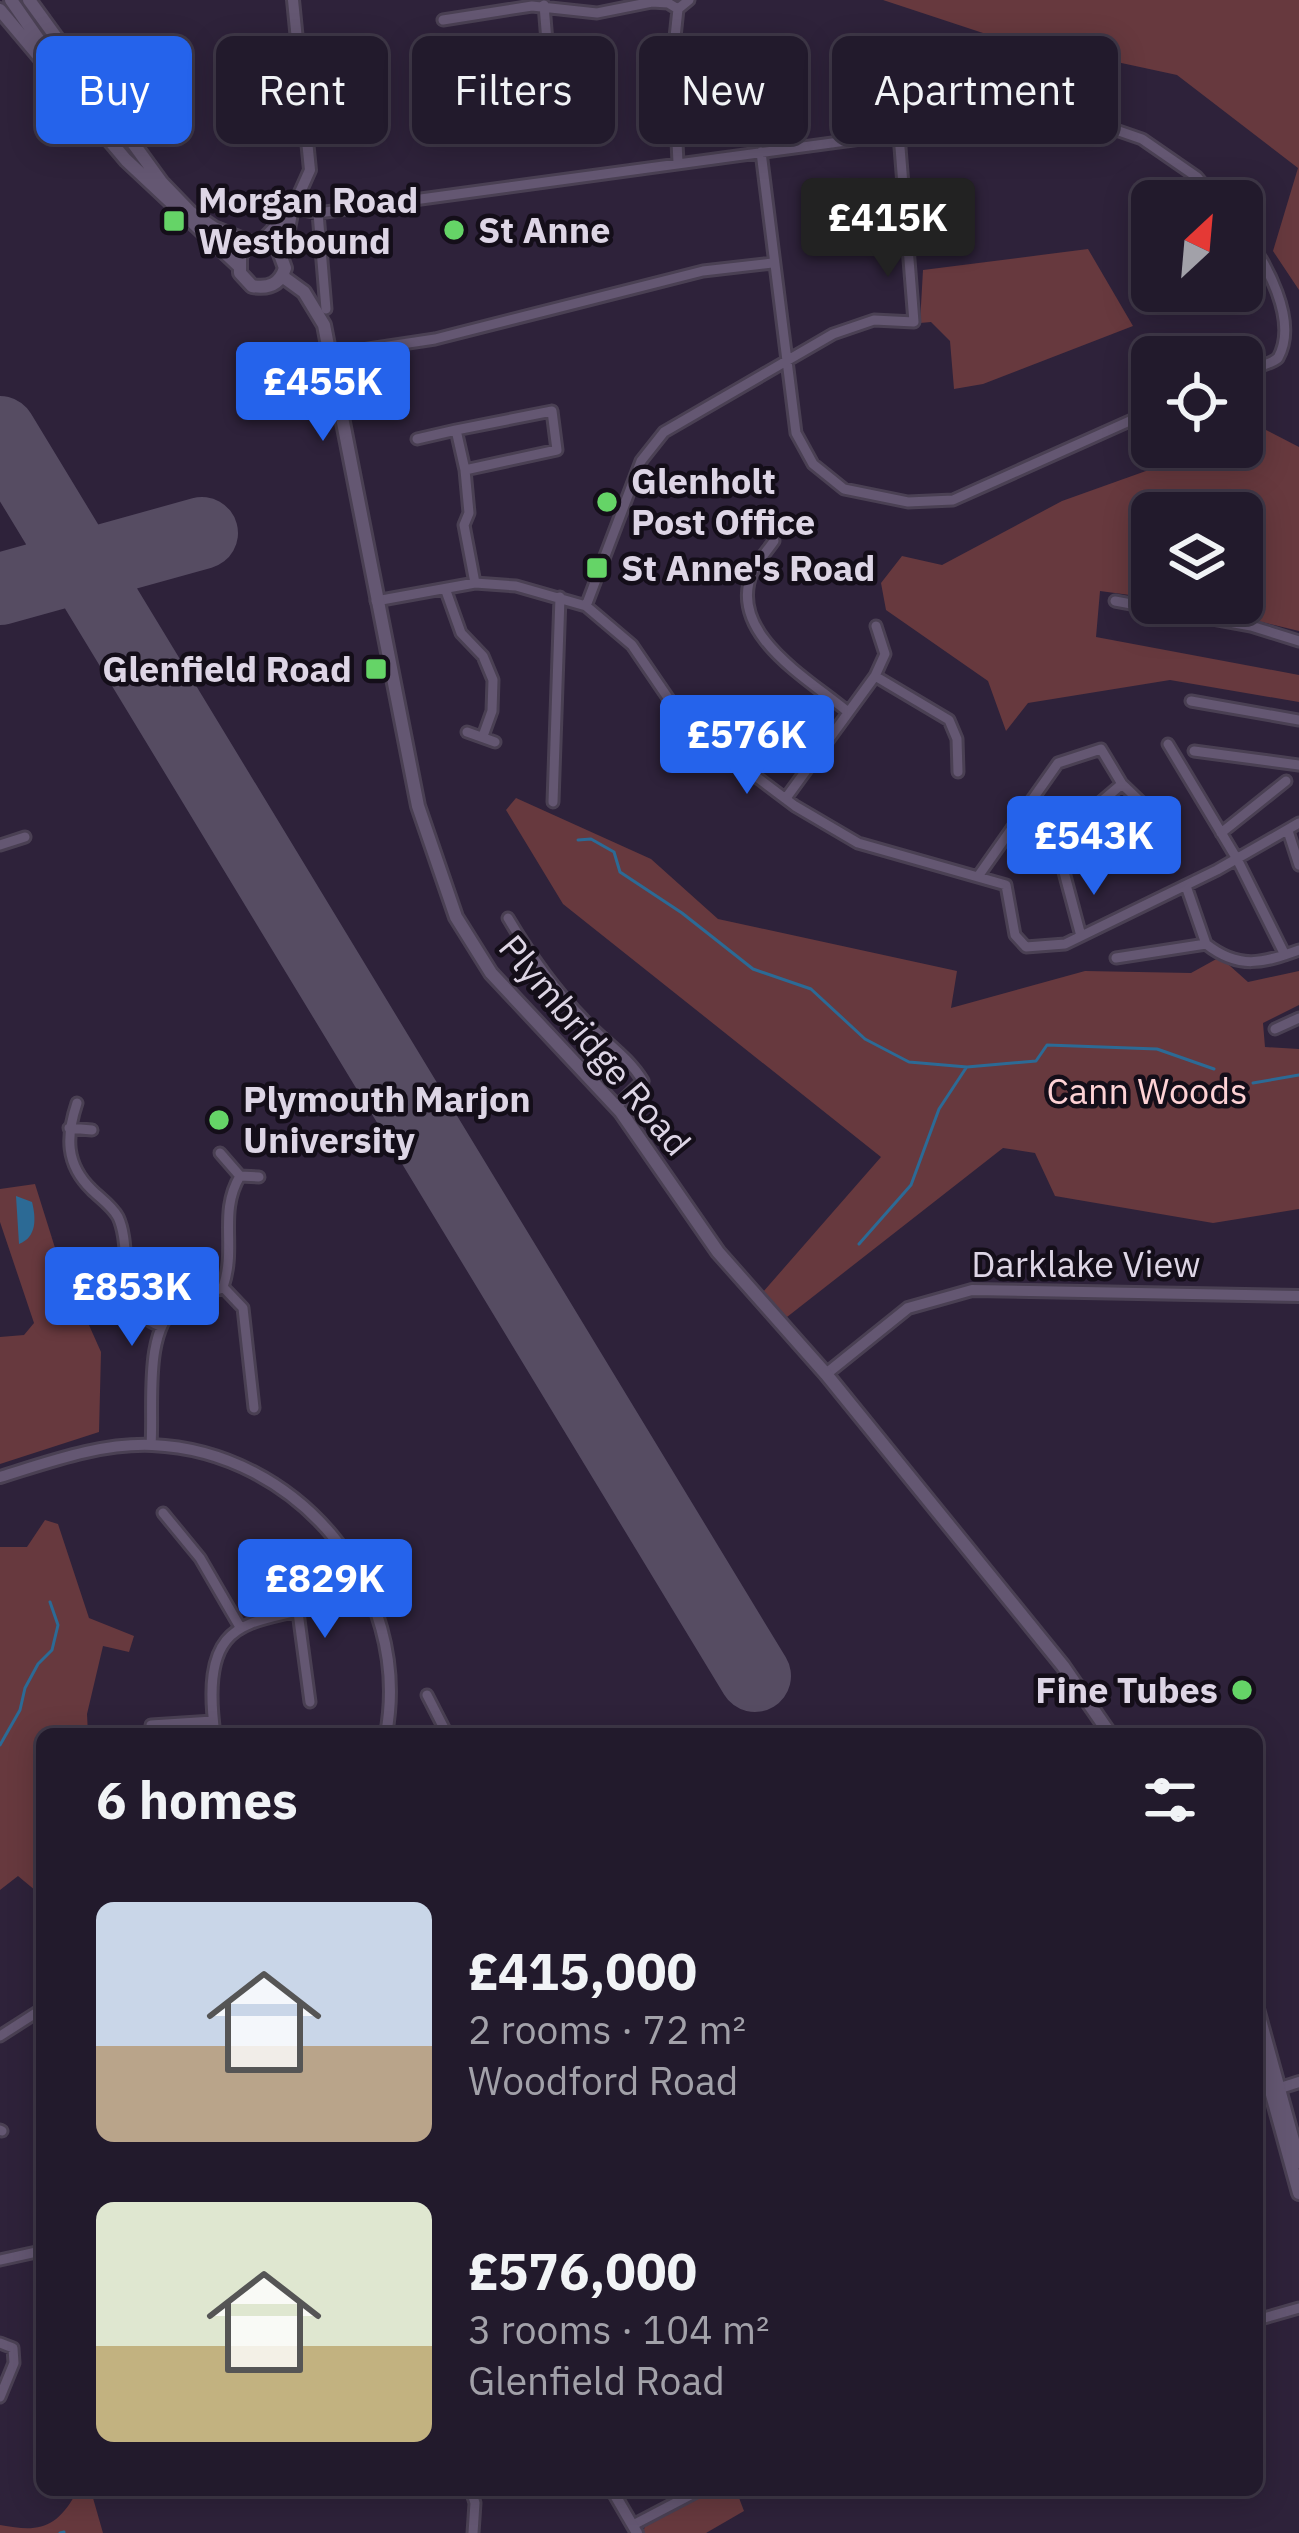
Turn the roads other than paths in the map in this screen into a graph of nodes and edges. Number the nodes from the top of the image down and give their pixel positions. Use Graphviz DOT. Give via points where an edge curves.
graph roads {
  1 [pos="11,0"];
  2 [pos="29,0"];
  3 [pos="293,0"];
  4 [pos="689,0"];
  5 [pos="544,5"];
  6 [pos="678,9"];
  7 [pos="0,10"];
  8 [pos="443,20"];
  9 [pos="36,36"];
  10 [pos="547,36"];
  11 [pos="36,52"];
  12 [pos="1118,130"];
  13 [pos="832,143"];
  14 [pos="113,144"];
  15 [pos="900,144"];
  16 [pos="761,152"];
  17 [pos="678,163"];
  18 [pos="1200,180"];
  19 [pos="293,208"];
  20 [pos="318,213"];
  21 [pos="256,242"];
  22 [pos="284,255"];
  23 [pos="1263,255"];
  24 [pos="772,263"];
  25 [pos="238,266"];
  26 [pos="282,276"];
  27 [pos="326,309"];
  28 [pos="329,355"];
  29 [pos="785,360"];
  30 [pos="1263,364"];
  31 [pos="1131,420"];
  32 [pos="456,430"];
  33 [pos="417,439"];
  34 [pos="465,470"];
  35 [pos="774,541"];
  36 [pos="475,583"];
  37 [pos="446,591"];
  38 [pos="560,597"];
  39 [pos="376,601"];
  40 [pos="1115,602"];
  41 [pos="586,606"];
  42 [pos="875,626"];
  43 [pos="1299,641"];
  44 [pos="875,676"];
  45 [pos="1191,701"];
  46 [pos="848,712"];
  47 [pos="1299,720"];
  48 [pos="467,732"];
  49 [pos="483,736"];
  50 [pos="495,742"];
  51 [pos="1168,744"];
  52 [pos="1194,751"];
  53 [pos="1299,765"];
  54 [pos="958,772"];
  55 [pos="1286,782"];
  56 [pos="1122,784"];
  57 [pos="786,798"];
  58 [pos="554,802"];
  59 [pos="1146,807"];
  60 [pos="1299,824"];
  61 [pos="1288,831"];
  62 [pos="1088,833"];
  63 [pos="1221,833"];
  64 [pos="25,837"];
  65 [pos="0,845"];
  66 [pos="1237,859"];
  67 [pos="1299,865"];
  68 [pos="1064,872"];
  69 [pos="980,875"];
  70 [pos="1186,886"];
  71 [pos="508,918"];
  72 [pos="1081,936"];
  73 [pos="1206,944"];
  74 [pos="1299,950"];
  75 [pos="1285,955"];
  76 [pos="1116,958"];
  77 [pos="1299,1018"];
  78 [pos="1274,1029"];
  79 [pos="77,1103"];
  80 [pos="616,1106"];
  81 [pos="69,1128"];
  82 [pos="92,1130"];
  83 [pos="220,1153"];
  84 [pos="240,1176"];
  85 [pos="259,1177"];
  86 [pos="223,1287"];
  87 [pos="1299,1296"];
  88 [pos="160,1326"];
  89 [pos="826,1374"];
  90 [pos="254,1408"];
  91 [pos="151,1445"];
  92 [pos="0,1477"];
  93 [pos="163,1513"];
  94 [pos="364,1582"];
  95 [pos="298,1612"];
  96 [pos="241,1627"];
  97 [pos="427,1695"];
  98 [pos="310,1702"];
  99 [pos="213,1720"];
  100 [pos="151,1725"];
  101 [pos="214,1728"];
  102 [pos="386,1728"];
  103 [pos="444,1728"];
  104 [pos="1106,1728"];
  105 [pos="36,2013"];
  106 [pos="0,2036"];
  107 [pos="1263,2036"];
  108 [pos="1263,2057"];
  109 [pos="1299,2082"];
  110 [pos="1275,2089"];
  111 [pos="1299,2162"];
  112 [pos="1299,2193"];
  113 [pos="36,2253"];
  114 [pos="0,2260"];
  115 [pos="1299,2308"];
  116 [pos="1263,2318"];
  117 [pos="0,2343"];
  118 [pos="0,2397"];
  119 [pos="473,2496"];
  120 [pos="616,2496"];
  121 [pos="690,2496"];
  122 [pos="636,2529"];
  123 [pos="473,2533"];
  1 -- 9 [label="main road"];
  2 -- 21 [label="main road" via="162,183 202,220"];
  3 -- 19 [label="street" via="310,170"];
  4 -- 6 [label="street"];
  5 -- 6 [label="street" via="597,13 652,2"];
  5 -- 8 [label="street"];
  5 -- 10 [label="street"];
  6 -- 17 [label="street"];
  7 -- 11 [label="main road"];
  12 -- 18 [label="street"];
  13 -- 16 [label="street"];
  14 -- 25 [label="main road"];
  15 -- 29 [label="street" via="914,322 874,320"];
  16 -- 17 [label="street"];
  16 -- 24 [label="street"];
  17 -- 20 [label="street"];
  19 -- 20 [label="street"];
  19 -- 21 [label="street"];
  19 -- 22 [label="street"];
  20 -- 27 [label="street"];
  21 -- 22 [label="main road"];
  21 -- 25 [label="main road"];
  22 -- 26 [label="main road"];
  23 -- 30 [label="street" via="1295,310 1291,338"];
  24 -- 28 [label="street"];
  24 -- 29 [label="street"];
  25 -- 26 [label="main road" via="252,286"];
  26 -- 28 [label="main road, Plymbridge Road" via="304,292 324,325"];
  28 -- 39 [label="main road, Plymbridge Road"];
  29 -- 31 [label="street" via="796,433 813,464 844,489 908,502 953,500"];
  29 -- 41 [label="street" via="664,432 641,460"];
  32 -- 33 [label="street"];
  32 -- 34 [label="street"];
  32 -- 34 [label="street" via="552,410 557,450"];
  34 -- 36 [label="street"];
  35 -- 46 [label="street" via="752,572 752,623"];
  36 -- 37 [label="street"];
  36 -- 38 [label="street"];
  37 -- 39 [label="street"];
  37 -- 49 [label="street" via="461,633 493,680"];
  38 -- 41 [label="street"];
  38 -- 58 [label="street"];
  39 -- 80 [label="main road, Plymbridge Road" via="418,806 456,917 491,974"];
  40 -- 43 [label="street"];
  41 -- 57 [label="street" via="632,646 677,711"];
  42 -- 44 [label="street" via="885,654"];
  44 -- 46 [label="street"];
  44 -- 54 [label="street" via="949,720"];
  45 -- 47 [label="street"];
  46 -- 57 [label="street"];
  48 -- 49 [label="street"];
  49 -- 50 [label="street"];
  51 -- 63 [label="street"];
  52 -- 53 [label="street"];
  55 -- 63 [label="street"];
  56 -- 59 [label="street"];
  56 -- 62 [label="street" via="1102,801"];
  56 -- 69 [label="street" via="1101,749 1058,763"];
  57 -- 69 [label="street" via="858,843"];
  60 -- 61 [label="street"];
  61 -- 66 [label="street"];
  61 -- 67 [label="street"];
  63 -- 66 [label="street"];
  64 -- 65 [label="street"];
  66 -- 70 [label="street"];
  66 -- 75 [label="street"];
  68 -- 72 [label="street"];
  69 -- 72 [label="street" via="1006,885 1015,935 1026,947"];
  70 -- 72 [label="street"];
  70 -- 73 [label="street"];
  71 -- 80 [label="street" via="537,967 643,1081"];
  73 -- 75 [label="street" via="1246,964"];
  73 -- 76 [label="street"];
  74 -- 75 [label="street"];
  77 -- 78 [label="street"];
  79 -- 81 [label="street"];
  80 -- 89 [label="main road, Plymbridge Road" via="718,1252"];
  81 -- 82 [label="street"];
  81 -- 88 [label="street" via="75,1169 118,1217 139,1310"];
  83 -- 84 [label="street"];
  84 -- 85 [label="street"];
  84 -- 86 [label="street" via="227,1203 231,1256"];
  86 -- 88 [label="street" via="181,1303"];
  86 -- 90 [label="street" via="244,1308"];
  87 -- 89 [label="street, Darklake View" via="972,1290 908,1308"];
  88 -- 91 [label="street"];
  89 -- 104 [label="main road, Plymbridge Road"];
  91 -- 92 [label="street" via="96,1450"];
  91 -- 94 [label="street" via="229,1460 283,1487 326,1525"];
  93 -- 96 [label="street"];
  94 -- 95 [label="street"];
  94 -- 102 [label="street" via="386,1651"];
  95 -- 96 [label="street"];
  95 -- 98 [label="street"];
  96 -- 99 [label="street" via="212,1672"];
  97 -- 103 [label="street"];
  99 -- 100 [label="street"];
  99 -- 101 [label="street"];
  105 -- 106 [label="street"];
  107 -- 110 [label="main road"];
  108 -- 110 [label="main road"];
  109 -- 110 [label="street"];
  110 -- 111 [label="main road"];
  110 -- 112 [label="main road"];
  113 -- 114 [label="street"];
  115 -- 116 [label="street"];
  117 -- 118 [label="street" via="13,2348 14,2363"];
  119 -- 123 [label="street"];
  120 -- 122 [label="street"];
  121 -- 122 [label="street"];
}
